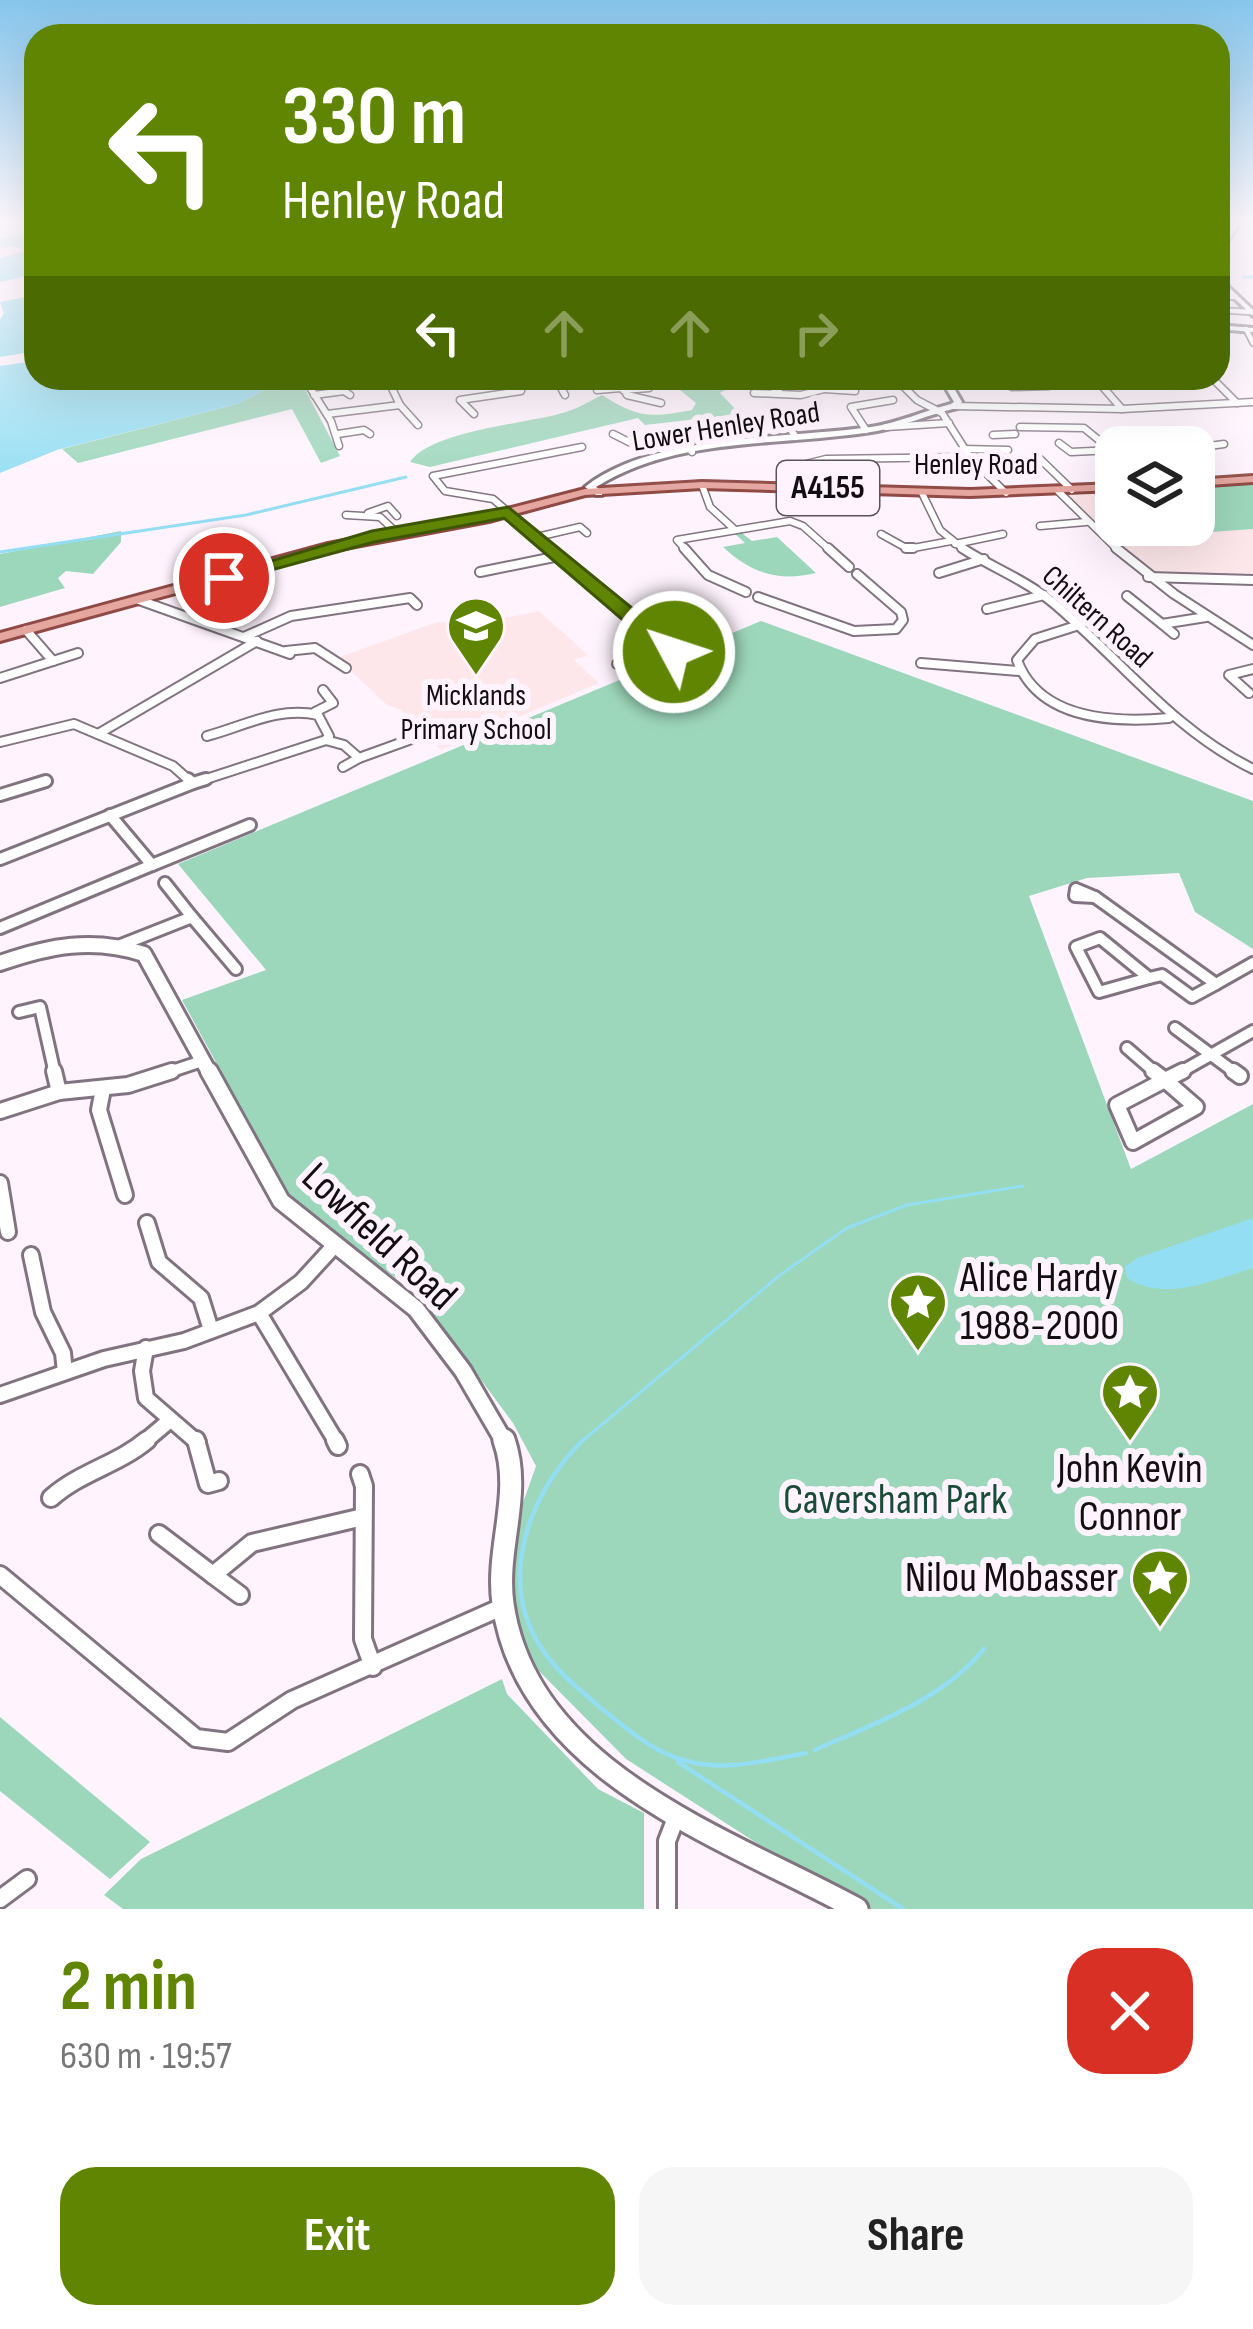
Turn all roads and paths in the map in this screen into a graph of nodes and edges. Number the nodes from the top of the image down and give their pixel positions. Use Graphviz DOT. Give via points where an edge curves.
graph roads {
  1 [pos="1250,329"];
  2 [pos="1253,343"];
  3 [pos="311,390"];
  4 [pos="393,390"];
  5 [pos="521,390"];
  6 [pos="562,390"];
  7 [pos="624,390"];
  8 [pos="822,390"];
  9 [pos="905,390"];
  10 [pos="951,390"];
  11 [pos="1105,390"];
  12 [pos="1224,390"];
  13 [pos="346,391"];
  14 [pos="779,392"];
  15 [pos="452,393"];
  16 [pos="509,394"];
  17 [pos="314,395"];
  18 [pos="565,395"];
  19 [pos="757,396"];
  20 [pos="460,400"];
  21 [pos="1253,401"];
  22 [pos="894,402"];
  23 [pos="1237,403"];
  24 [pos="400,405"];
  25 [pos="521,405"];
  26 [pos="655,405"];
  27 [pos="954,406"];
  28 [pos="1121,409"];
  29 [pos="937,410"];
  30 [pos="326,414"];
  31 [pos="474,414"];
  32 [pos="813,422"];
  33 [pos="949,424"];
  34 [pos="418,425"];
  35 [pos="886,427"];
  36 [pos="745,428"];
  37 [pos="366,430"];
  38 [pos="866,430"];
  39 [pos="338,434"];
  40 [pos="613,434"];
  41 [pos="1095,436"];
  42 [pos="679,437"];
  43 [pos="796,437"];
  44 [pos="1059,443"];
  45 [pos="339,446"];
  46 [pos="1223,446"];
  47 [pos="582,447"];
  48 [pos="1215,447"];
  49 [pos="963,449"];
  50 [pos="1095,451"];
  51 [pos="692,452"];
  52 [pos="526,454"];
  53 [pos="1036,455"];
  54 [pos="970,458"];
  55 [pos="540,465"];
  56 [pos="1253,479"];
  57 [pos="1215,482"];
  58 [pos="702,485"];
  59 [pos="786,486"];
  60 [pos="1095,488"];
  61 [pos="597,489"];
  62 [pos="1065,490"];
  63 [pos="445,491"];
  64 [pos="922,493"];
  65 [pos="1006,493"];
  66 [pos="430,494"];
  67 [pos="508,512"];
  68 [pos="368,514"];
  69 [pos="346,515"];
  70 [pos="397,516"];
  71 [pos="1086,522"];
  72 [pos="1040,526"];
  73 [pos="733,528"];
  74 [pos="586,532"];
  75 [pos="397,533"];
  76 [pos="881,534"];
  77 [pos="1003,534"];
  78 [pos="537,537"];
  79 [pos="952,543"];
  80 [pos="559,556"];
  81 [pos="984,560"];
  82 [pos="480,572"];
  83 [pos="939,573"];
  84 [pos="1146,577"];
  85 [pos="1253,580"];
  86 [pos="1044,596"];
  87 [pos="1126,596"];
  88 [pos="410,598"];
  89 [pos="139,600"];
  90 [pos="987,609"];
  91 [pos="1206,617"];
  92 [pos="1162,624"];
  93 [pos="1079,625"];
  94 [pos="26,631"];
  95 [pos="1174,634"];
  96 [pos="0,637"];
  97 [pos="244,638"];
  98 [pos="257,641"];
  99 [pos="1253,645"];
  100 [pos="669,648"];
  101 [pos="78,653"];
  102 [pos="53,661"];
  103 [pos="921,663"];
  104 [pos="617,664"];
  105 [pos="1219,667"];
  106 [pos="346,668"];
  107 [pos="691,668"];
  108 [pos="1253,669"];
  109 [pos="1018,671"];
  110 [pos="1229,675"];
  111 [pos="0,678"];
  112 [pos="323,690"];
  113 [pos="1250,693"];
  114 [pos="315,712"];
  115 [pos="1168,718"];
  116 [pos="98,734"];
  117 [pos="207,736"];
  118 [pos="417,737"];
  119 [pos="326,740"];
  120 [pos="0,742"];
  121 [pos="359,758"];
  122 [pos="343,767"];
  123 [pos="1253,769"];
  124 [pos="46,781"];
  125 [pos="193,783"];
  126 [pos="0,795"];
  127 [pos="110,815"];
  128 [pos="250,824"];
  129 [pos="0,859"];
  130 [pos="152,865"];
  131 [pos="165,883"];
  132 [pos="1095,897"];
  133 [pos="192,917"];
  134 [pos="0,928"];
  135 [pos="121,945"];
  136 [pos="0,963"];
  137 [pos="1253,963"];
  138 [pos="236,969"];
  139 [pos="1150,979"];
  140 [pos="1216,984"];
  141 [pos="19,1012"];
  142 [pos="1175,1028"];
  143 [pos="1253,1031"];
  144 [pos="1127,1048"];
  145 [pos="1210,1056"];
  146 [pos="202,1061"];
  147 [pos="1240,1076"];
  148 [pos="1162,1082"];
  149 [pos="103,1089"];
  150 [pos="59,1092"];
  151 [pos="0,1111"];
  152 [pos="0,1183"];
  153 [pos="125,1195"];
  154 [pos="2,1201"];
  155 [pos="147,1223"];
  156 [pos="8,1232"];
  157 [pos="334,1246"];
  158 [pos="31,1255"];
  159 [pos="259,1313"];
  160 [pos="212,1330"];
  161 [pos="146,1348"];
  162 [pos="65,1372"];
  163 [pos="0,1395"];
  164 [pos="169,1421"];
  165 [pos="338,1446"];
  166 [pos="360,1474"];
  167 [pos="208,1485"];
  168 [pos="51,1498"];
  169 [pos="363,1517"];
  170 [pos="159,1534"];
  171 [pos="0,1575"];
  172 [pos="213,1575"];
  173 [pos="240,1595"];
  174 [pos="502,1607"];
  175 [pos="373,1667"];
  176 [pos="678,1812"];
  177 [pos="27,1879"];
  178 [pos="0,1899"];
  179 [pos="667,1909"];
  180 [pos="856,1909"];
  1 -- 2 [label="street"];
  3 -- 17 [label="street"];
  4 -- 24 [label="street"];
  5 -- 16 [label="street"];
  6 -- 18 [label="street"];
  7 -- 26 [label="street"];
  8 -- 14 [label="street"];
  9 -- 29 [label="street"];
  10 -- 27 [label="main road"];
  11 -- 28 [label="street"];
  12 -- 23 [label="street"];
  13 -- 17 [label="street"];
  14 -- 19 [label="street"];
  15 -- 20 [label="street"];
  16 -- 20 [label="street"];
  16 -- 25 [label="street"];
  17 -- 30 [label="street"];
  20 -- 31 [label="street"];
  21 -- 23 [label="street"];
  22 -- 38 [label="street" via="846,405"];
  23 -- 28 [label="street"];
  24 -- 30 [label="street"];
  24 -- 34 [label="street"];
  27 -- 28 [label="street"];
  27 -- 29 [label="main road, Lower Henley Road"];
  29 -- 33 [label="street"];
  29 -- 35 [label="main road, Lower Henley Road"];
  30 -- 39 [label="street"];
  32 -- 43 [label="street" via="788,426"];
  33 -- 35 [label="street"];
  33 -- 49 [label="street"];
  35 -- 38 [label="main road, Lower Henley Road"];
  36 -- 42 [label="street"];
  37 -- 39 [label="street"];
  38 -- 43 [label="main road, Lower Henley Road"];
  39 -- 45 [label="street"];
  40 -- 42 [label="street" via="635,446"];
  41 -- 49 [label="street" via="1084,428 1022,430 993,434 1005,448"];
  42 -- 51 [label="street"];
  43 -- 51 [label="main road, Lower Henley Road"];
  44 -- 50 [label="street" via="1071,452"];
  46 -- 48 [label="street"];
  47 -- 52 [label="street"];
  49 -- 54 [label="street"];
  51 -- 61 [label="main road, Lower Henley Road" via="627,467"];
  52 -- 55 [label="street"];
  52 -- 63 [label="street" via="430,474"];
  53 -- 62 [label="street"];
  54 -- 59 [label="street" via="826,459 802,465"];
  54 -- 65 [label="street"];
  56 -- 57 [label="main road"];
  58 -- 59 [label="main road, Henley Road / A4155"];
  58 -- 61 [label="main road, Henley Road / A4155"];
  58 -- 73 [label="street" via="710,507"];
  59 -- 64 [label="main road, Henley Road / A4155"];
  60 -- 62 [label="main road, Henley Road / A4155"];
  61 -- 67 [label="main road, Henley Road / A4155"];
  62 -- 65 [label="main road, Henley Road / A4155"];
  62 -- 71 [label="street"];
  63 -- 66 [label="street"];
  63 -- 67 [label="street" via="485,496"];
  64 -- 65 [label="main road, Henley Road / A4155"];
  64 -- 79 [label="street" via="929,518"];
  67 -- 75 [label="main road, Henley Road / A4155"];
  67 -- 78 [label="street"];
  68 -- 69 [label="street"];
  68 -- 70 [label="street" via="388,506"];
  68 -- 75 [label="street"];
  71 -- 72 [label="street"];
  71 -- 84 [label="street"];
  73 -- 73 [label="street" via="803,526 903,620 896,629 854,631 746,597 675,543"];
  74 -- 78 [label="street"];
  75 -- 89 [label="main road, Henley Road / A4155"];
  76 -- 79 [label="street" via="908,549"];
  77 -- 79 [label="street"];
  78 -- 80 [label="street"];
  79 -- 81 [label="street, Chiltern Road"];
  80 -- 82 [label="street"];
  80 -- 100 [label="street"];
  81 -- 83 [label="street"];
  81 -- 86 [label="street, Chiltern Road"];
  84 -- 85 [label="street"];
  84 -- 91 [label="street"];
  86 -- 90 [label="street"];
  86 -- 93 [label="street, Chiltern Road"];
  87 -- 92 [label="street"];
  88 -- 97 [label="street" via="291,616"];
  89 -- 94 [label="main road, Henley Road / A4155"];
  89 -- 97 [label="street"];
  91 -- 92 [label="street"];
  91 -- 99 [label="street"];
  92 -- 95 [label="street"];
  93 -- 109 [label="street" via="1025,645"];
  93 -- 115 [label="street, Chiltern Road"];
  94 -- 96 [label="main road, Henley Road / A4155"];
  94 -- 102 [label="street"];
  97 -- 98 [label="street"];
  98 -- 106 [label="street" via="286,653 315,648"];
  98 -- 116 [label="street"];
  100 -- 104 [label="street"];
  100 -- 107 [label="street"];
  101 -- 102 [label="street"];
  102 -- 111 [label="street"];
  103 -- 109 [label="street"];
  105 -- 110 [label="street"];
  108 -- 110 [label="street"];
  109 -- 115 [label="street" via="1045,698 1084,714"];
  110 -- 113 [label="street"];
  112 -- 114 [label="street" via="337,705"];
  114 -- 117 [label="street" via="277,714"];
  114 -- 119 [label="street"];
  115 -- 123 [label="street, Chiltern Road"];
  116 -- 120 [label="street" via="68,724"];
  116 -- 125 [label="street"];
  118 -- 121 [label="street"];
  119 -- 121 [label="street"];
  119 -- 125 [label="street"];
  121 -- 122 [label="street"];
  124 -- 126 [label="street"];
  125 -- 127 [label="street"];
  127 -- 129 [label="street"];
  127 -- 130 [label="street"];
  128 -- 130 [label="street"];
  130 -- 134 [label="street"];
  131 -- 133 [label="street"];
  132 -- 140 [label="street"];
  133 -- 135 [label="street"];
  133 -- 138 [label="street"];
  135 -- 136 [label="street" via="61,944"];
  135 -- 146 [label="street, Lowfield Road" via="144,954 156,970"];
  137 -- 140 [label="street"];
  139 -- 139 [label="street" via="1099,992 1076,946 1100,938"];
  139 -- 140 [label="street" via="1162,976 1192,997"];
  141 -- 150 [label="street" via="45,1006"];
  142 -- 145 [label="street"];
  143 -- 145 [label="street"];
  144 -- 148 [label="street"];
  145 -- 147 [label="street"];
  145 -- 148 [label="street"];
  146 -- 149 [label="street"];
  146 -- 157 [label="street, Lowfield Road" via="281,1201"];
  148 -- 148 [label="street" via="1196,1107 1132,1142 1118,1106"];
  149 -- 150 [label="street"];
  149 -- 153 [label="street" via="99,1110"];
  150 -- 151 [label="street"];
  152 -- 154 [label="street"];
  154 -- 156 [label="street"];
  155 -- 160 [label="street" via="159,1262 201,1298"];
  157 -- 159 [label="street"];
  157 -- 174 [label="street, Lowfield Road" via="415,1307 503,1437 513,1477 499,1560"];
  158 -- 162 [label="street"];
  159 -- 160 [label="street"];
  159 -- 165 [label="street" via="270,1345 320,1406"];
  160 -- 161 [label="street"];
  161 -- 162 [label="street"];
  161 -- 164 [label="street" via="145,1394"];
  162 -- 163 [label="street"];
  164 -- 167 [label="street" via="196,1440"];
  164 -- 168 [label="street" via="128,1456 74,1478"];
  166 -- 169 [label="street"];
  169 -- 172 [label="street" via="252,1543"];
  169 -- 175 [label="street" via="363,1639"];
  170 -- 172 [label="street"];
  171 -- 175 [label="street" via="209,1743 245,1735 292,1700"];
  172 -- 173 [label="street"];
  174 -- 175 [label="street"];
  174 -- 176 [label="street, Lowfield Road" via="523,1670 555,1722 604,1768"];
  176 -- 179 [label="street" via="667,1841"];
  176 -- 180 [label="street, Lowfield Road"];
  177 -- 178 [label="street"];
}
